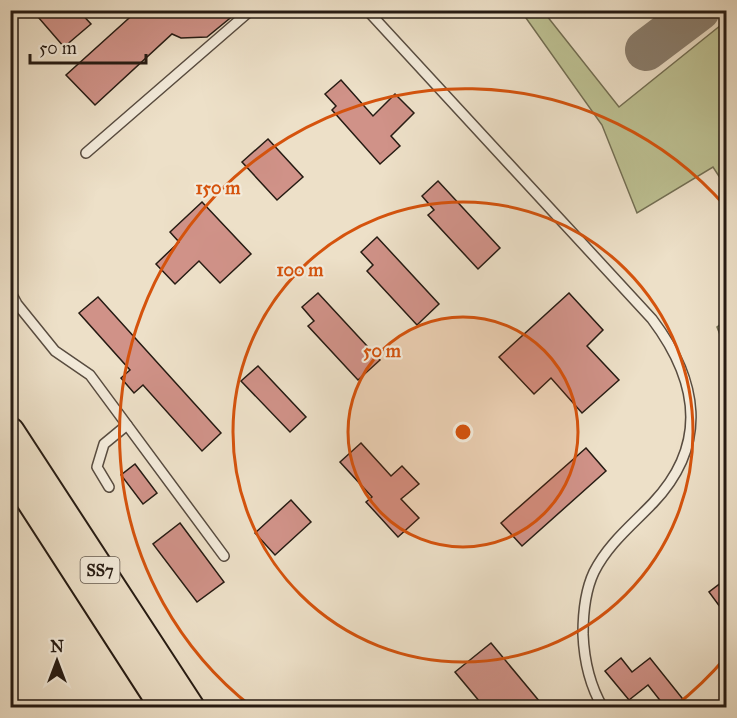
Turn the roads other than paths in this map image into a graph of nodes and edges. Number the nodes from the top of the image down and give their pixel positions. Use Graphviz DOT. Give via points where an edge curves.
graph roads {
  1 [pos="251,10"];
  2 [pos="367,10"];
  3 [pos="86,153"];
  4 [pos="10,291"];
  5 [pos="127,425"];
  6 [pos="10,432"];
  7 [pos="10,468"];
  8 [pos="109,487"];
  9 [pos="224,556"];
  10 [pos="165,708"];
  11 [pos="190,708"];
  12 [pos="603,708"];
  1 -- 3 [label="lane"];
  2 -- 12 [label="lane" via="652,319 677,356 685,376 692,418 680,466 665,490 606,554 593,574 586,597 584,642 588,670"];
  4 -- 5 [label="lane" via="16,304 56,351 90,375"];
  5 -- 8 [label="lane" via="104,444 97,467"];
  5 -- 9 [label="lane"];
  6 -- 11 [label="main road, SS7"];
  7 -- 10 [label="main road, SS7"];
}
